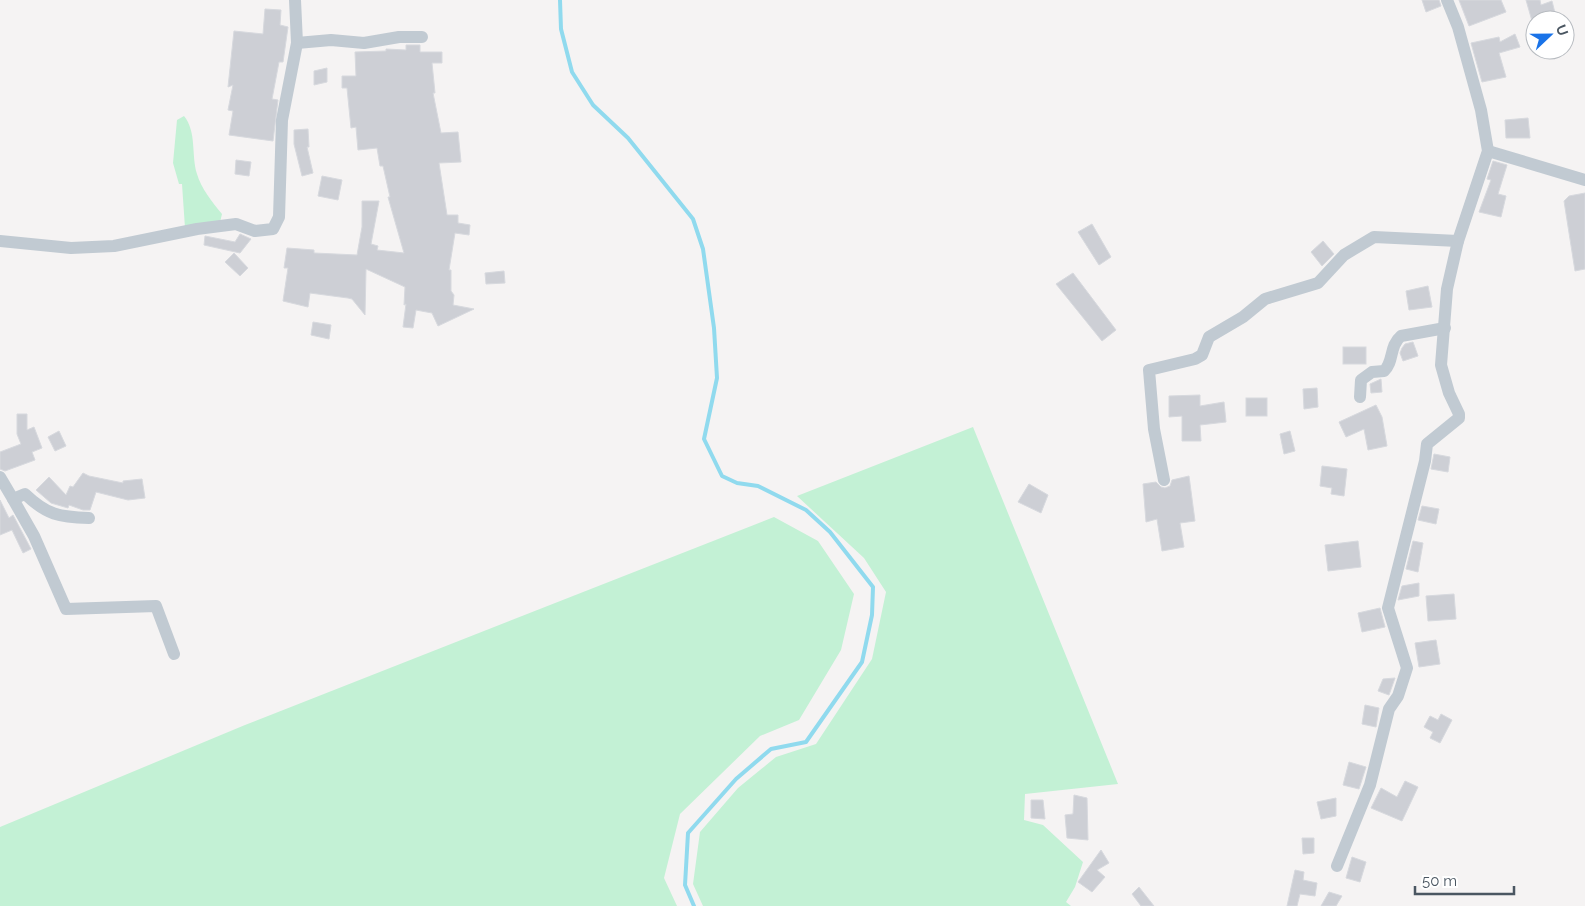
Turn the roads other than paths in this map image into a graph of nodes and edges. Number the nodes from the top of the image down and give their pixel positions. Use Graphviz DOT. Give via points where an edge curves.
graph roads {
  1 [pos="295,0"];
  2 [pos="1447,0"];
  3 [pos="422,37"];
  4 [pos="297,43"];
  5 [pos="1488,151"];
  6 [pos="1585,180"];
  7 [pos="0,241"];
  8 [pos="1458,241"];
  9 [pos="1445,328"];
  10 [pos="1360,397"];
  11 [pos="0,477"];
  12 [pos="1164,480"];
  13 [pos="13,499"];
  14 [pos="88,518"];
  15 [pos="174,654"];
  16 [pos="1337,866"];
  1 -- 4 [label="street"];
  2 -- 5 [label="street" via="1458,27 1481,110"];
  3 -- 4 [label="street" via="364,43 331,40"];
  4 -- 7 [label="street" via="282,120 279,217 273,228 255,231 236,224 99,247 71,248"];
  5 -- 6 [label="street"];
  5 -- 8 [label="street"];
  8 -- 9 [label="street" via="1448,289"];
  8 -- 12 [label="street" via="1374,237 1344,255 1318,283 1265,300 1208,337 1205,350 1195,359 1149,370 1154,429"];
  9 -- 10 [label="street" via="1401,336 1392,348 1388,367 1361,380"];
  9 -- 16 [label="street" via="1442,376 1459,418 1427,444 1388,608 1407,668 1398,696 1389,709 1370,785"];
  11 -- 13 [label="street"];
  13 -- 14 [label="street" via="24,494 42,510 61,517"];
  13 -- 15 [label="street" via="34,536 66,609 156,606"];
}
